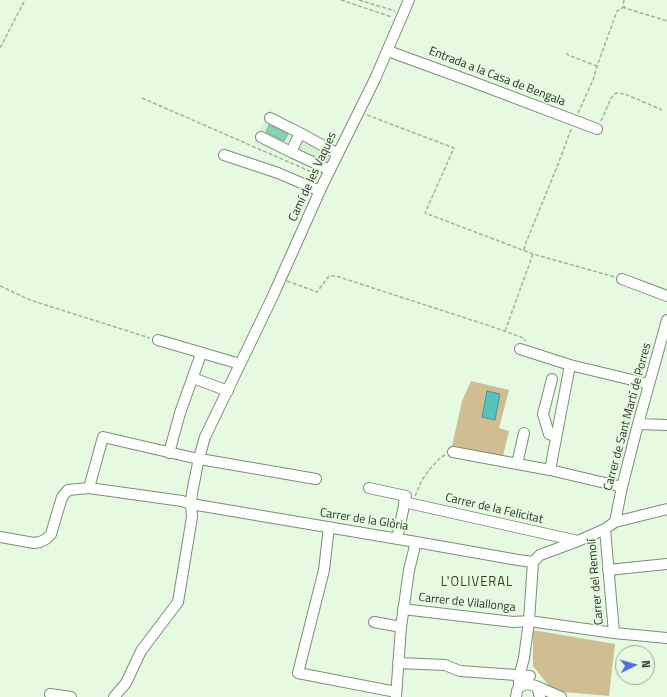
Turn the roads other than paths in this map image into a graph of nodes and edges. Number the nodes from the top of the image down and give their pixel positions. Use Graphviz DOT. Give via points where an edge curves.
graph roads {
  1 [pos="408,0"];
  2 [pos="388,51"];
  3 [pos="270,118"];
  4 [pos="597,130"];
  5 [pos="300,132"];
  6 [pos="261,137"];
  7 [pos="291,152"];
  8 [pos="338,154"];
  9 [pos="224,155"];
  10 [pos="328,174"];
  11 [pos="320,191"];
  12 [pos="622,279"];
  13 [pos="667,296"];
  14 [pos="667,320"];
  15 [pos="158,340"];
  16 [pos="525,351"];
  17 [pos="201,354"];
  18 [pos="240,364"];
  19 [pos="570,365"];
  20 [pos="193,378"];
  21 [pos="552,379"];
  22 [pos="649,384"];
  23 [pos="228,391"];
  24 [pos="638,424"];
  25 [pos="667,425"];
  26 [pos="524,433"];
  27 [pos="556,437"];
  28 [pos="453,452"];
  29 [pos="169,453"];
  30 [pos="199,458"];
  31 [pos="517,464"];
  32 [pos="550,470"];
  33 [pos="316,479"];
  34 [pos="622,487"];
  35 [pos="90,488"];
  36 [pos="369,488"];
  37 [pos="407,501"];
  38 [pos="191,504"];
  39 [pos="667,509"];
  40 [pos="615,522"];
  41 [pos="329,527"];
  42 [pos="605,528"];
  43 [pos="0,537"];
  44 [pos="397,539"];
  45 [pos="578,541"];
  46 [pos="416,542"];
  47 [pos="533,562"];
  48 [pos="667,564"];
  49 [pos="608,570"];
  50 [pos="403,609"];
  51 [pos="529,621"];
  52 [pos="374,622"];
  53 [pos="401,627"];
  54 [pos="614,633"];
  55 [pos="667,638"];
  56 [pos="398,662"];
  57 [pos="527,680"];
  58 [pos="518,692"];
  59 [pos="50,694"];
  60 [pos="396,695"];
  61 [pos="71,697"];
  62 [pos="114,697"];
  63 [pos="540,697"];
  64 [pos="561,697"];
  1 -- 2 [label="street, Camí de les Vaques" via="399,16"];
  2 -- 4 [label="street, Entrada a la Casa de Bengala"];
  2 -- 8 [label="street, Camí de les Vaques"];
  3 -- 5 [label="street"];
  5 -- 7 [label="street"];
  5 -- 8 [label="street"];
  6 -- 7 [label="street"];
  7 -- 10 [label="street"];
  8 -- 10 [label="street, Camí de les Vaques"];
  9 -- 11 [label="street" via="278,173"];
  10 -- 11 [label="street, Camí de les Vaques"];
  11 -- 18 [label="street, Camí de les Vaques"];
  12 -- 13 [label="street"];
  14 -- 22 [label="street, Carrer de Sant Martí de Porres"];
  15 -- 17 [label="street"];
  16 -- 19 [label="street"];
  17 -- 18 [label="street"];
  17 -- 20 [label="street"];
  18 -- 23 [label="street, Camí de les Vaques"];
  19 -- 22 [label="street"];
  19 -- 27 [label="street"];
  20 -- 23 [label="street"];
  20 -- 29 [label="street"];
  21 -- 27 [label="street" via="543,414 549,434"];
  22 -- 24 [label="street, Carrer de Sant Martí de Porres"];
  23 -- 30 [label="street, Camí de les Vaques" via="205,437"];
  24 -- 25 [label="street"];
  24 -- 34 [label="street, Carrer de Sant Martí de Porres"];
  26 -- 31 [label="street"];
  27 -- 32 [label="street"];
  28 -- 31 [label="street"];
  29 -- 30 [label="street"];
  29 -- 35 [label="street" via="103,437"];
  30 -- 33 [label="street"];
  30 -- 38 [label="street, Camí de les Vaques"];
  31 -- 32 [label="street"];
  32 -- 34 [label="street"];
  34 -- 40 [label="street, Carrer de Sant Martí de Porres"];
  35 -- 38 [label="street, Carrer de la Glòria"];
  35 -- 43 [label="street, Carrer de la Glòria" via="68,490 62,497 51,534 46,539 34,543"];
  36 -- 37 [label="street, Carrer de la Felicitat"];
  37 -- 44 [label="street"];
  37 -- 45 [label="street, Carrer de la Felicitat"];
  38 -- 41 [label="street, Carrer de la Glòria"];
  38 -- 62 [label="street, Camí de les Vaques" via="192,517 178,602 141,651 126,683"];
  39 -- 40 [label="street"];
  40 -- 42 [label="street"];
  41 -- 44 [label="street, Carrer de la Glòria"];
  41 -- 60 [label="street" via="324,570 298,673"];
  42 -- 45 [label="street"];
  42 -- 49 [label="street, Carrer del Remolí"];
  44 -- 46 [label="street, Carrer de la Glòria"];
  45 -- 47 [label="street" via="540,555"];
  46 -- 47 [label="street, Carrer de la Glòria"];
  46 -- 50 [label="street"];
  47 -- 51 [label="street"];
  48 -- 49 [label="street"];
  49 -- 54 [label="street, Carrer del Remolí"];
  50 -- 51 [label="street, Carrer de Vilallonga" via="513,622"];
  50 -- 53 [label="street"];
  51 -- 54 [label="street, Carrer de Vilallonga"];
  51 -- 57 [label="street" via="524,658"];
  52 -- 53 [label="street"];
  53 -- 56 [label="street"];
  54 -- 55 [label="street, Carrer de Vilallonga"];
  56 -- 57 [label="street" via="445,665 460,671"];
  56 -- 60 [label="street"];
  57 -- 58 [label="street"];
  57 -- 58 [label="street" via="527,684"];
  57 -- 63 [label="street" via="538,690"];
  57 -- 64 [label="street"];
  59 -- 61 [label="street"];
}
